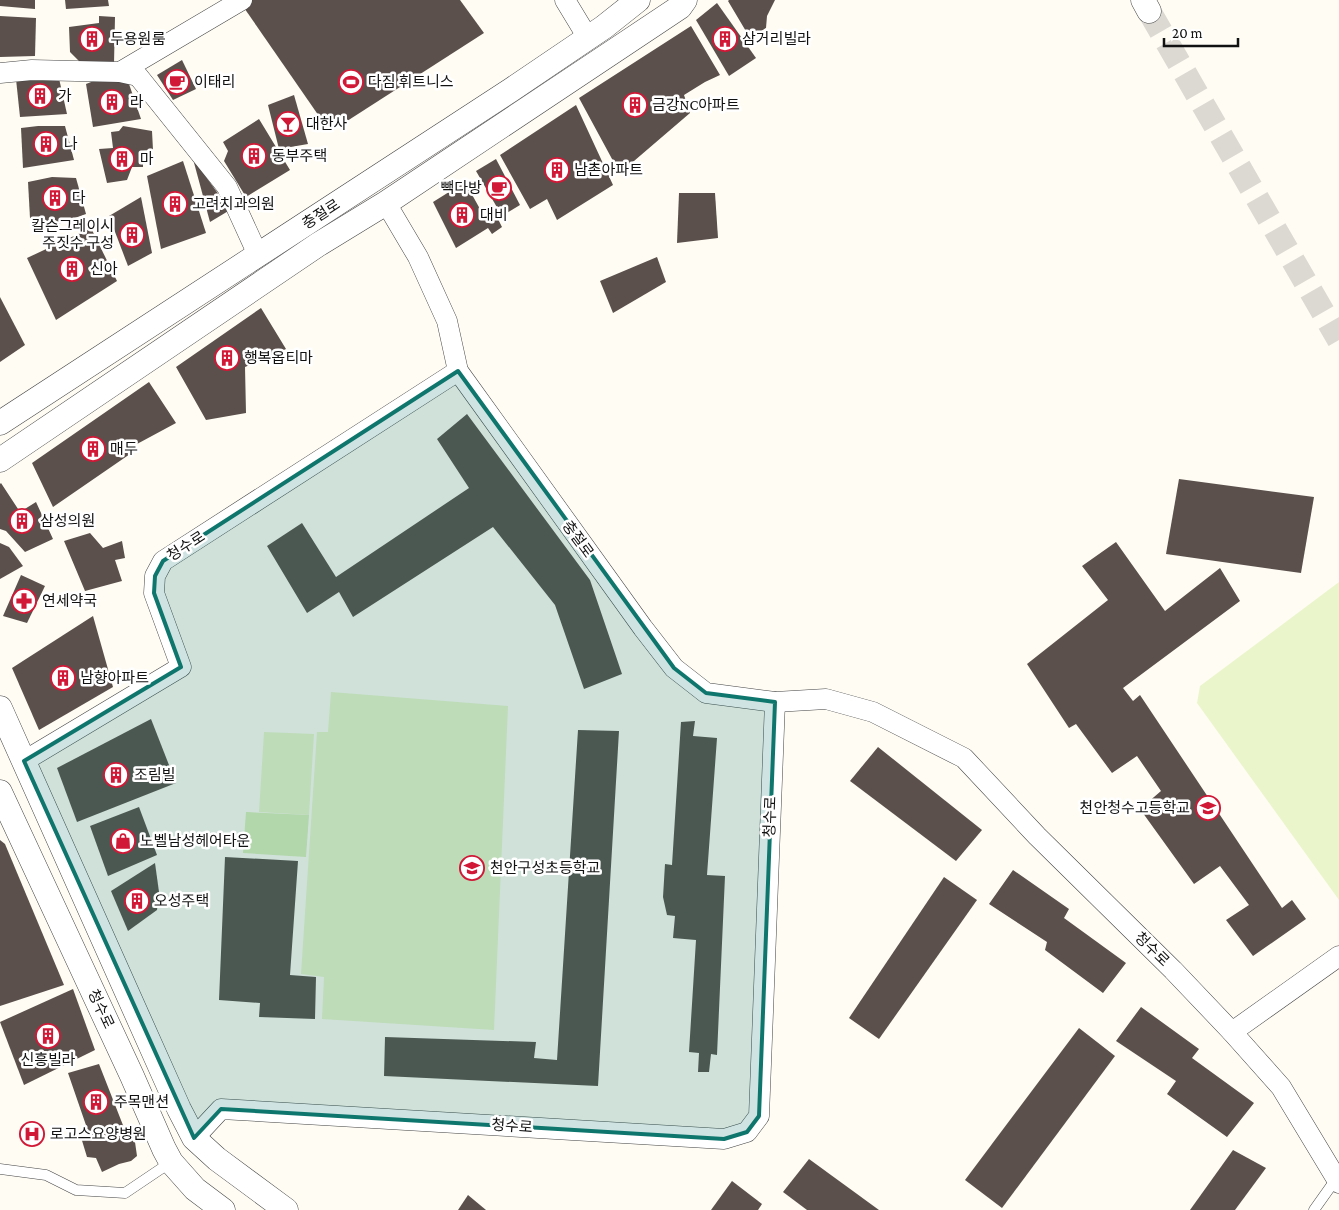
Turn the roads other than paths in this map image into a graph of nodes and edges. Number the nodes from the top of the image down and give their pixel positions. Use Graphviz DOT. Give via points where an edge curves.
graph roads {
  1 [pos="242,0"];
  2 [pos="565,0"];
  3 [pos="638,0"];
  4 [pos="685,0"];
  5 [pos="588,38"];
  6 [pos="120,72"];
  7 [pos="0,73"];
  8 [pos="386,203"];
  9 [pos="258,255"];
  10 [pos="458,371"];
  11 [pos="10,408"];
  12 [pos="0,423"];
  13 [pos="0,460"];
  14 [pos="775,702"];
  15 [pos="0,708"];
  16 [pos="24,761"];
  17 [pos="0,794"];
  18 [pos="1339,956"];
  19 [pos="1232,1032"];
  20 [pos="194,1138"];
  21 [pos="172,1162"];
  22 [pos="0,1169"];
  23 [pos="1338,1181"];
  24 [pos="223,1210"];
  25 [pos="286,1210"];
  26 [pos="1314,1210"];
  1 -- 6 [label="street"];
  2 -- 5 [label="street"];
  3 -- 5 [label="street, 충절로"];
  4 -- 8 [label="street, 충절로" via="680,7"];
  5 -- 9 [label="street, 충절로"];
  6 -- 7 [label="street" via="32,70"];
  6 -- 9 [label="street" via="138,76 227,187"];
  8 -- 10 [label="street, 충절로" via="418,257 446,321"];
  8 -- 13 [label="street, 충절로" via="319,244"];
  9 -- 11 [label="street, 충절로"];
  10 -- 14 [label="street, 충절로" via="674,668 706,693"];
  10 -- 16 [label="street, 청수로" via="163,561 155,576 154,593 181,667"];
  11 -- 12 [label="street, 충절로"];
  14 -- 19 [label="street, 청수로" via="826,699 874,712 964,758"];
  14 -- 20 [label="street, 청수로" via="759,1116 746,1132 724,1140 221,1109"];
  15 -- 16 [label="street, 청수로"];
  16 -- 20 [label="street, 청수로"];
  17 -- 21 [label="street, 청수로"];
  18 -- 19 [label="street"];
  19 -- 23 [label="street, 청수로" via="1281,1087"];
  20 -- 21 [label="street"];
  20 -- 25 [label="street, 청수로"];
  21 -- 22 [label="lane" via="125,1193 76,1190 46,1176"];
  21 -- 24 [label="street, 청수로" via="195,1189"];
  23 -- 26 [label="lane"];
}
